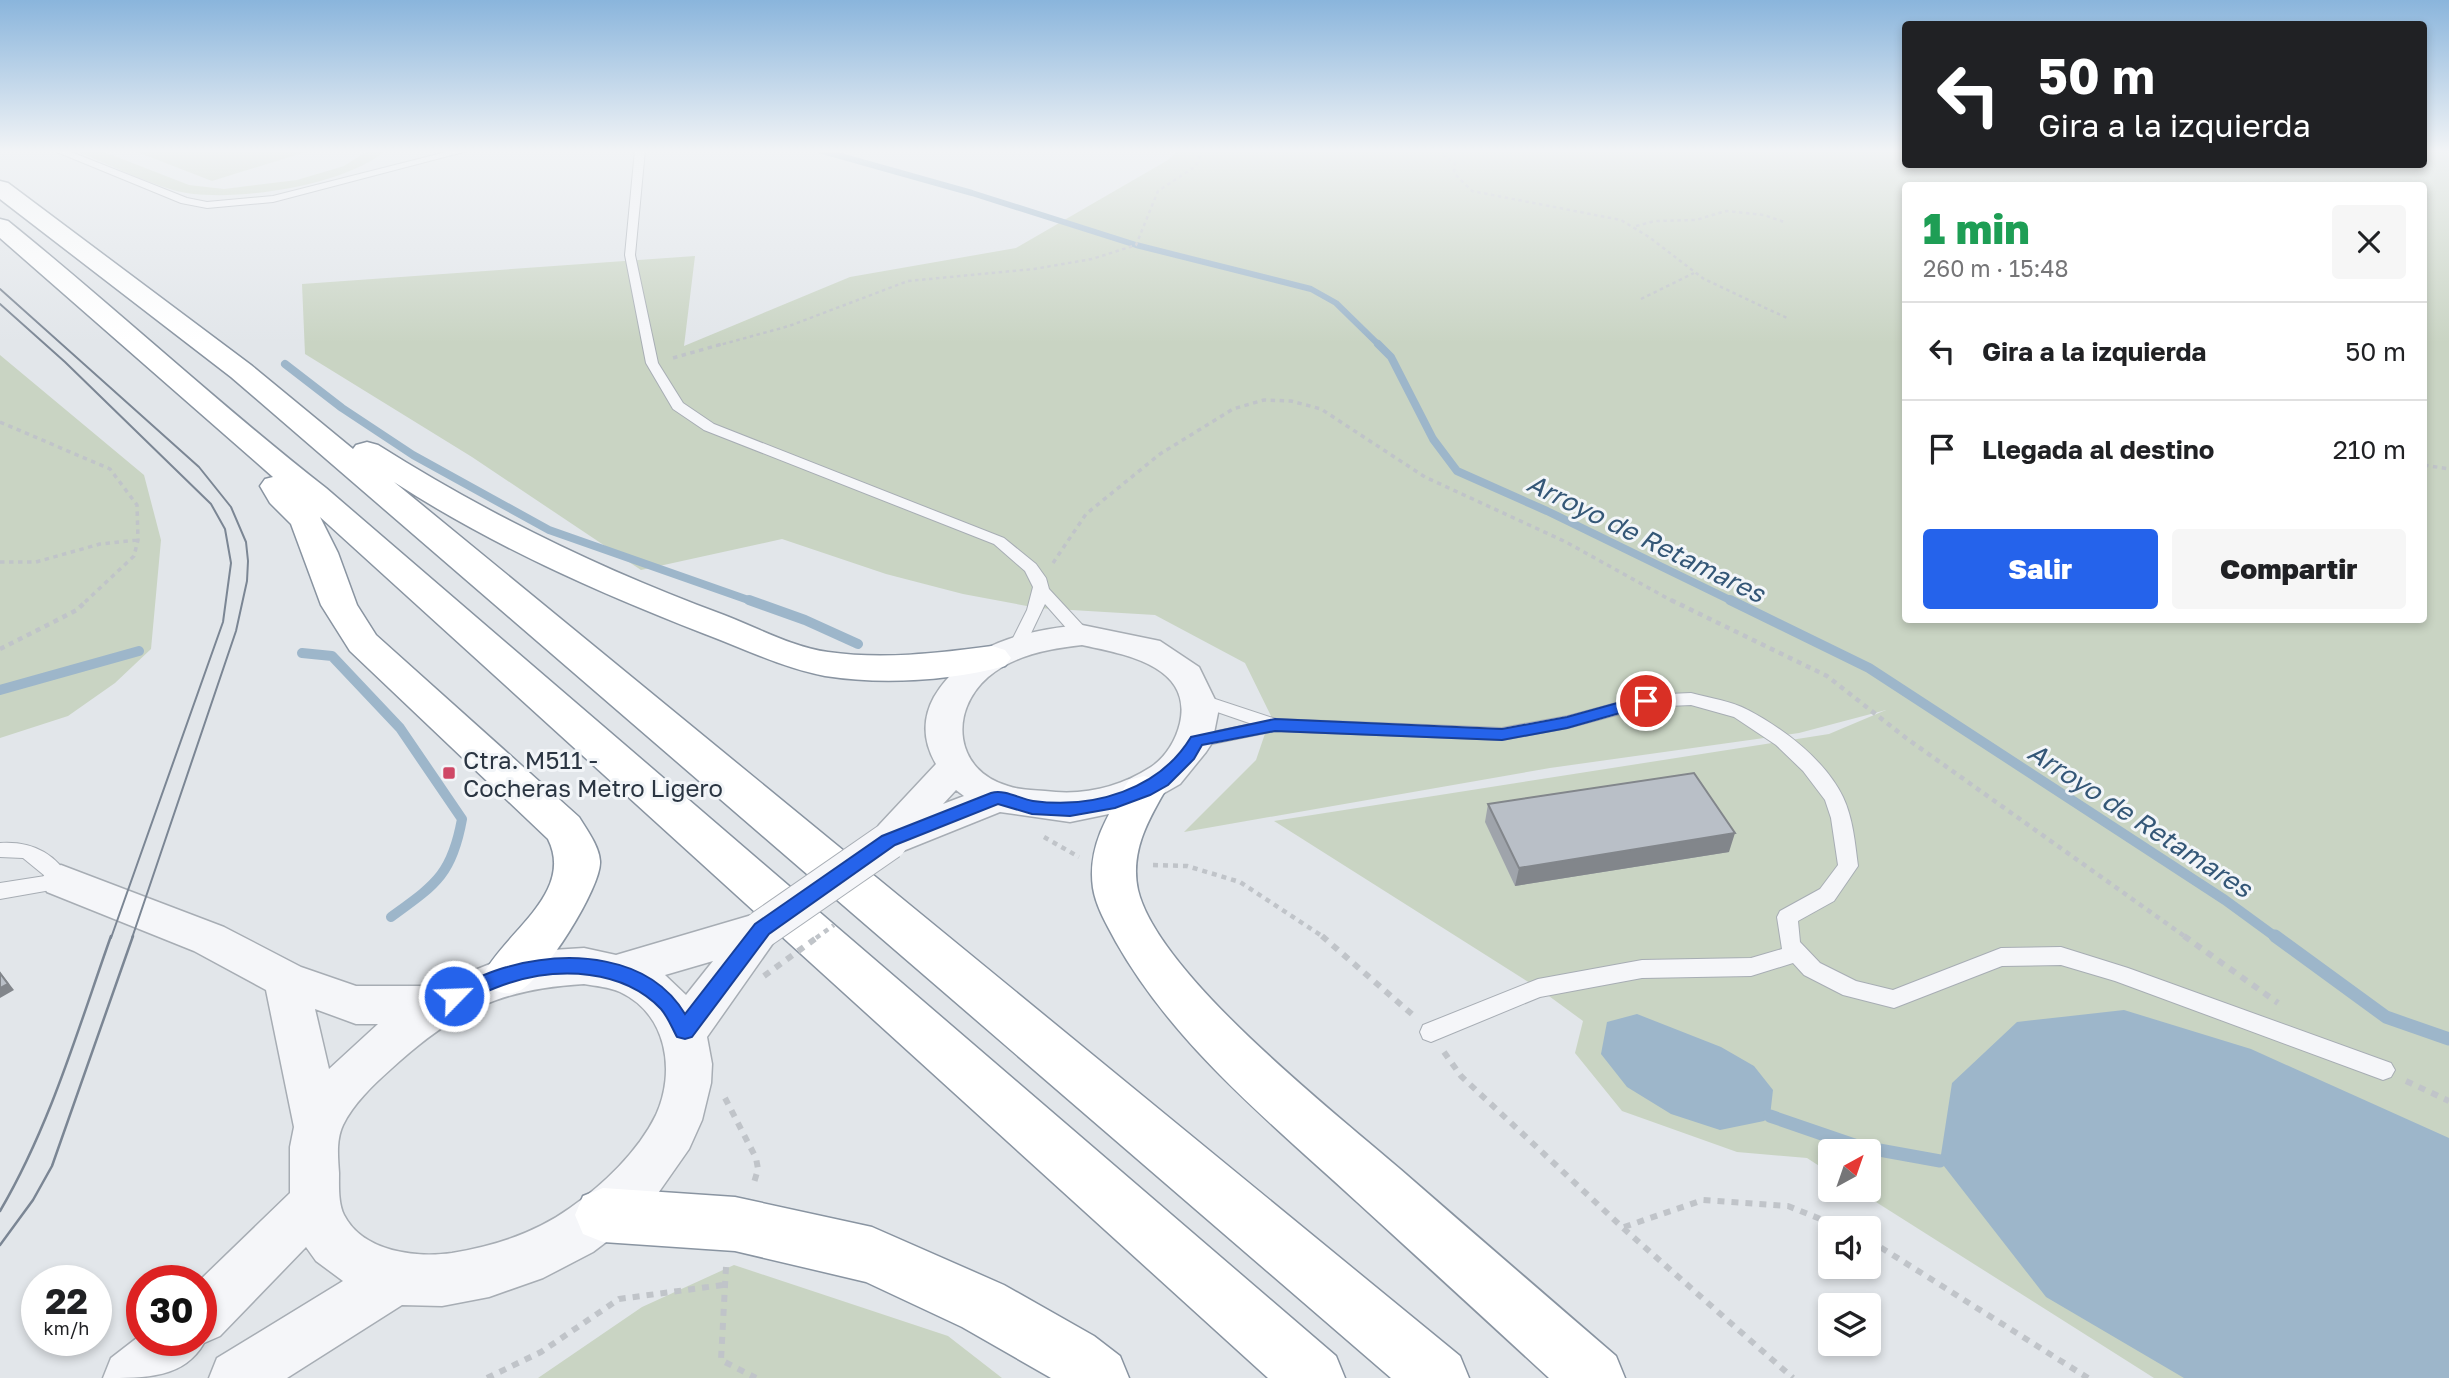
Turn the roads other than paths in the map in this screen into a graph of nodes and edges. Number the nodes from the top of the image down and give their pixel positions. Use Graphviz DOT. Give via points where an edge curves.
graph roads {
  1 [pos="35,214"];
  2 [pos="634,214"];
  3 [pos="0,226"];
  4 [pos="241,371"];
  5 [pos="259,452"];
  6 [pos="1042,587"];
  7 [pos="1082,635"];
  8 [pos="1005,652"];
  9 [pos="1200,700"];
  10 [pos="1275,725"];
  11 [pos="1197,741"];
  12 [pos="955,766"];
  13 [pos="1144,791"];
  14 [pos="998,797"];
  15 [pos="888,841"];
  16 [pos="0,850"];
  17 [pos="61,881"];
  18 [pos="0,891"];
  19 [pos="762,929"];
  20 [pos="1797,953"];
  21 [pos="618,972"];
  22 [pos="508,975"];
  23 [pos="286,980"];
  24 [pos="437,1005"];
  25 [pos="685,1031"];
  26 [pos="1431,1032"];
  27 [pos="2383,1070"];
  28 [pos="318,1127"];
  29 [pos="313,1204"];
  30 [pos="603,1215"];
  31 [pos="396,1278"];
  32 [pos="217,1301"];
  33 [pos="158,1356"];
  34 [pos="131,1378"];
  35 [pos="237,1378"];
  36 [pos="1098,1378"];
  37 [pos="1314,1378"];
  38 [pos="1438,1378"];
  39 [pos="1594,1378"];
  1 -- 4 [label="highway"];
  2 -- 6 [label="lane" via="630,255 652,363 678,406 709,427 999,541 1030,565"];
  3 -- 5 [label="highway" via="104,312"];
  4 -- 8 [label="highway" via="461,509 654,603 808,661 912,668"];
  4 -- 38 [label="highway"];
  5 -- 22 [label="highway" via="281,496 306,520 339,606 363,643 565,828 573,844 578,864 572,886"];
  5 -- 37 [label="highway" via="315,495"];
  6 -- 7 [label="lane"];
  6 -- 8 [label="lane"];
  7 -- 8 [label="street" via="1049,638"];
  7 -- 9 [label="street" via="1136,643 1159,652 1192,682"];
  8 -- 12 [label="street" via="972,672 946,708 942,728"];
  9 -- 10 [label="lane"];
  9 -- 11 [label="street"];
  10 -- 11 [label="lane"];
  10 -- 20 [label="lane" via="1502,734 1646,701 1691,699 1740,713 1810,766 1834,798 1841,818 1848,866 1828,895 1787,917 1790,944"];
  11 -- 13 [label="street" via="1177,768"];
  12 -- 14 [label="street" via="973,784"];
  12 -- 15 [label="street"];
  13 -- 14 [label="street" via="1070,809 1032,807"];
  13 -- 39 [label="highway" via="1121,834 1113,882 1129,925 1146,952 1209,1028 1312,1129"];
  14 -- 15 [label="street"];
  15 -- 19 [label="street, bridge"];
  16 -- 17 [label="lane" via="31,850"];
  17 -- 18 [label="lane"];
  17 -- 23 [label="street" via="209,939"];
  19 -- 21 [label="street"];
  19 -- 25 [label="street"];
  20 -- 26 [label="lane" via="1751,967 1642,969 1538,988"];
  20 -- 27 [label="lane" via="1812,969 1851,989 1894,999 2001,957 2061,957"];
  21 -- 22 [label="street" via="584,966 547,967"];
  21 -- 25 [label="street" via="646,985 669,1005"];
  22 -- 24 [label="street"];
  23 -- 24 [label="street" via="356,1005"];
  23 -- 28 [label="street"];
  24 -- 28 [label="street" via="397,1032 341,1087"];
  25 -- 30 [label="street" via="690,1073 678,1120 648,1169"];
  28 -- 29 [label="street"];
  29 -- 31 [label="street" via="328,1238 357,1263"];
  29 -- 32 [label="street"];
  30 -- 31 [label="street" via="554,1247 500,1269 446,1280"];
  30 -- 36 [label="highway" via="735,1224 872,1255 983,1306 1073,1357"];
  31 -- 35 [label="street"];
  33 -- 34 [label="street"];
}
